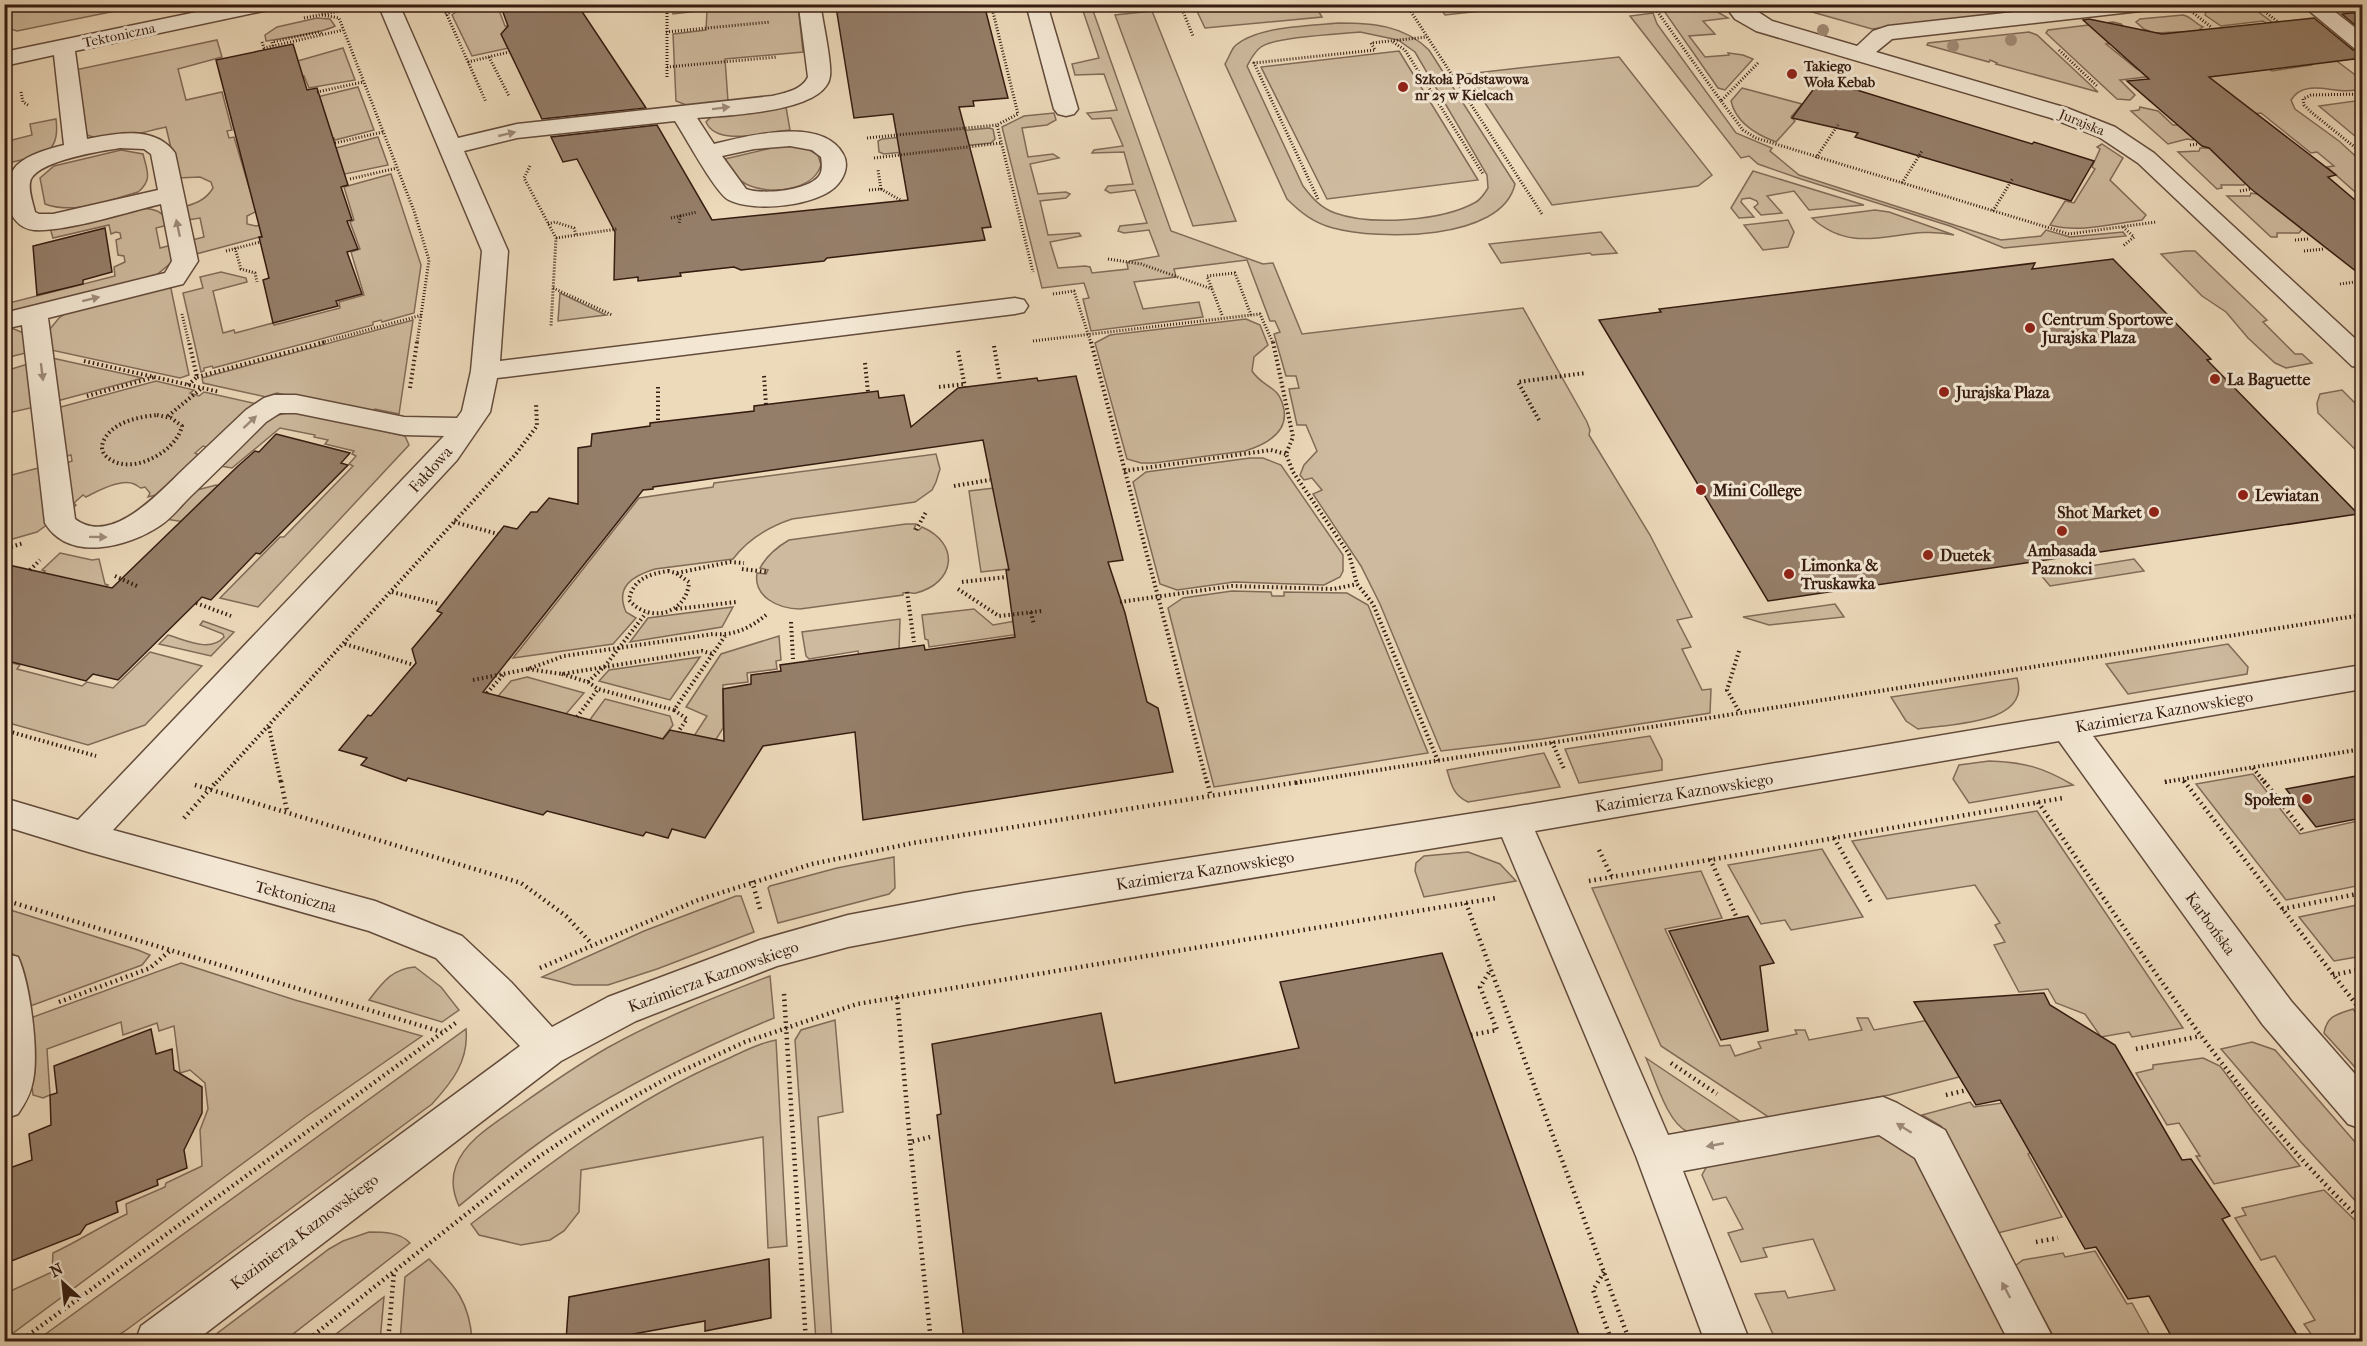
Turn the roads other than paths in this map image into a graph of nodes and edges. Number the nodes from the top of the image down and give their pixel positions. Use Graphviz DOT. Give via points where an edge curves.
graph roads {
  1 [pos="268,4"];
  2 [pos="388,4"];
  3 [pos="1036,4"];
  4 [pos="1734,4"];
  5 [pos="2149,4"];
  6 [pos="2311,4"];
  7 [pos="812,11"];
  8 [pos="2362,43"];
  9 [pos="64,47"];
  10 [pos="1860,55"];
  11 [pos="4,59"];
  12 [pos="1066,109"];
  13 [pos="675,114"];
  14 [pos="450,147"];
  15 [pos="76,149"];
  16 [pos="708,152"];
  17 [pos="170,195"];
  18 [pos="1015,306"];
  19 [pos="34,314"];
  20 [pos="4,321"];
  21 [pos="2362,327"];
  22 [pos="2332,332"];
  23 [pos="2362,360"];
  24 [pos="485,371"];
  25 [pos="470,420"];
  26 [pos="2362,677"];
  27 [pos="2068,728"];
  28 [pos="9,819"];
  29 [pos="1513,821"];
  30 [pos="85,837"];
  31 [pos="4,969"];
  32 [pos="547,1049"];
  33 [pos="4,1101"];
  34 [pos="2362,1111"];
  35 [pos="1658,1156"];
  36 [pos="157,1341"];
  37 [pos="1728,1341"];
  38 [pos="2033,1341"];
  1 -- 9 [label="street, Tektoniczna"];
  2 -- 14 [label="street, Fałdowa"];
  3 -- 12 [label="street"];
  4 -- 10 [label="street, Jurajska" via="1764,27"];
  5 -- 10 [label="street" via="1888,33"];
  6 -- 8 [label="street"];
  13 -- 7 [label="street, one-way" via="772,103 814,88 819,76"];
  9 -- 11 [label="street, Tektoniczna"];
  9 -- 15 [label="street"];
  10 -- 22 [label="street, Jurajska" via="2059,113 2107,132 2146,158"];
  14 -- 13 [label="street, one-way" via="517,132"];
  13 -- 16 [label="street"];
  14 -- 24 [label="street, Fałdowa" via="495,251"];
  15 -- 17 [label="street" via="128,141 152,143 163,153"];
  15 -- 17 [label="street" via="35,164 19,178 27,220 66,220"];
  16 -- 16 [label="street" via="731,189 739,196 755,199 818,189 828,181 834,162 823,148 794,138"];
  19 -- 17 [label="street, one-way" via="174,278 185,261"];
  18 -- 24 [label="street"];
  19 -- 20 [label="street"];
  19 -- 25 [label="street, one-way" via="60,522 67,531 87,537 107,537 151,517 256,416 274,404 296,404 404,426"];
  21 -- 22 [label="street"];
  22 -- 23 [label="street, Jurajska"];
  24 -- 25 [label="street, Fałdowa"];
  25 -- 30 [label="street, Fałdowa" via="447,453"];
  26 -- 27 [label="street, Kazimierza Kaznowskiego"];
  27 -- 29 [label="street, Kazimierza Kaznowskiego"];
  27 -- 34 [label="street, Karbońska" via="2277,1013"];
  28 -- 30 [label="street, Tektoniczna"];
  29 -- 32 [label="street, Kazimierza Kaznowskiego" via="848,931 773,951 697,979 622,1009"];
  29 -- 35 [label="street"];
  30 -- 32 [label="street, Tektoniczna" via="375,917 449,947"];
  31 -- 33 [label="street" via="13,1083"];
  32 -- 36 [label="street, Kazimierza Kaznowskiego"];
  35 -- 37 [label="street"];
  38 -- 35 [label="street, one-way" via="1930,1144 1883,1116"];
}
